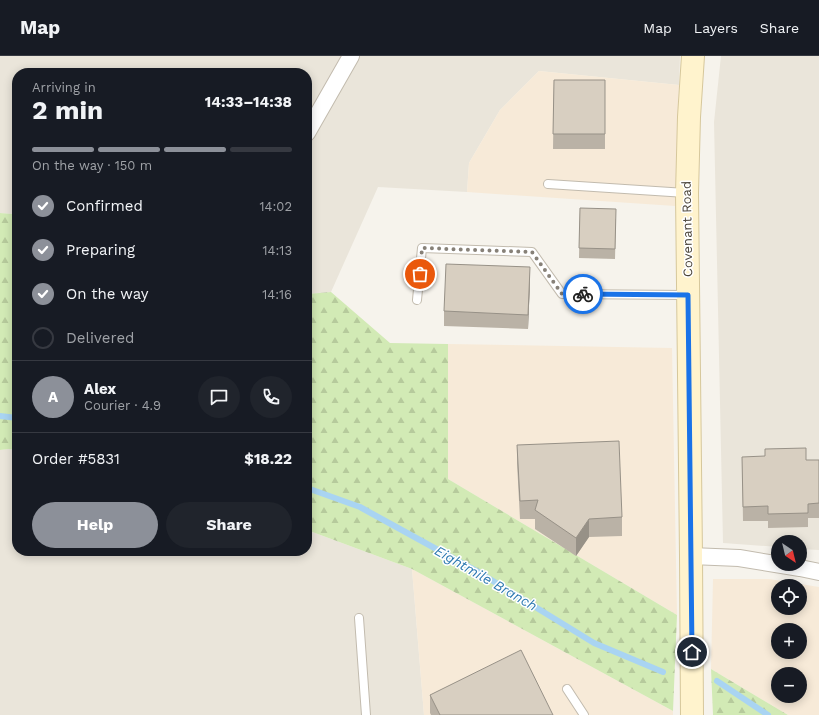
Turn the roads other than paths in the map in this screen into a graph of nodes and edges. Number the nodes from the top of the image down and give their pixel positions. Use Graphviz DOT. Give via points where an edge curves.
graph roads {
  1 [pos="351,56"];
  2 [pos="693,56"];
  3 [pos="312,124"];
  4 [pos="548,184"];
  5 [pos="687,193"];
  6 [pos="688,295"];
  7 [pos="417,300"];
  8 [pos="691,556"];
  9 [pos="819,572"];
  10 [pos="359,618"];
  11 [pos="567,689"];
  12 [pos="366,715"];
  13 [pos="584,715"];
  14 [pos="692,715"];
  1 -- 3 [label="street"];
  2 -- 5 [label="street, Covenant Road"];
  4 -- 5 [label="lane"];
  5 -- 6 [label="street, Covenant Road"];
  6 -- 7 [label="lane" via="562,294 532,252 422,248"];
  6 -- 8 [label="street, Covenant Road"];
  8 -- 9 [label="street" via="739,558"];
  8 -- 14 [label="street, Covenant Road"];
  10 -- 12 [label="lane"];
  11 -- 13 [label="lane"];
}
